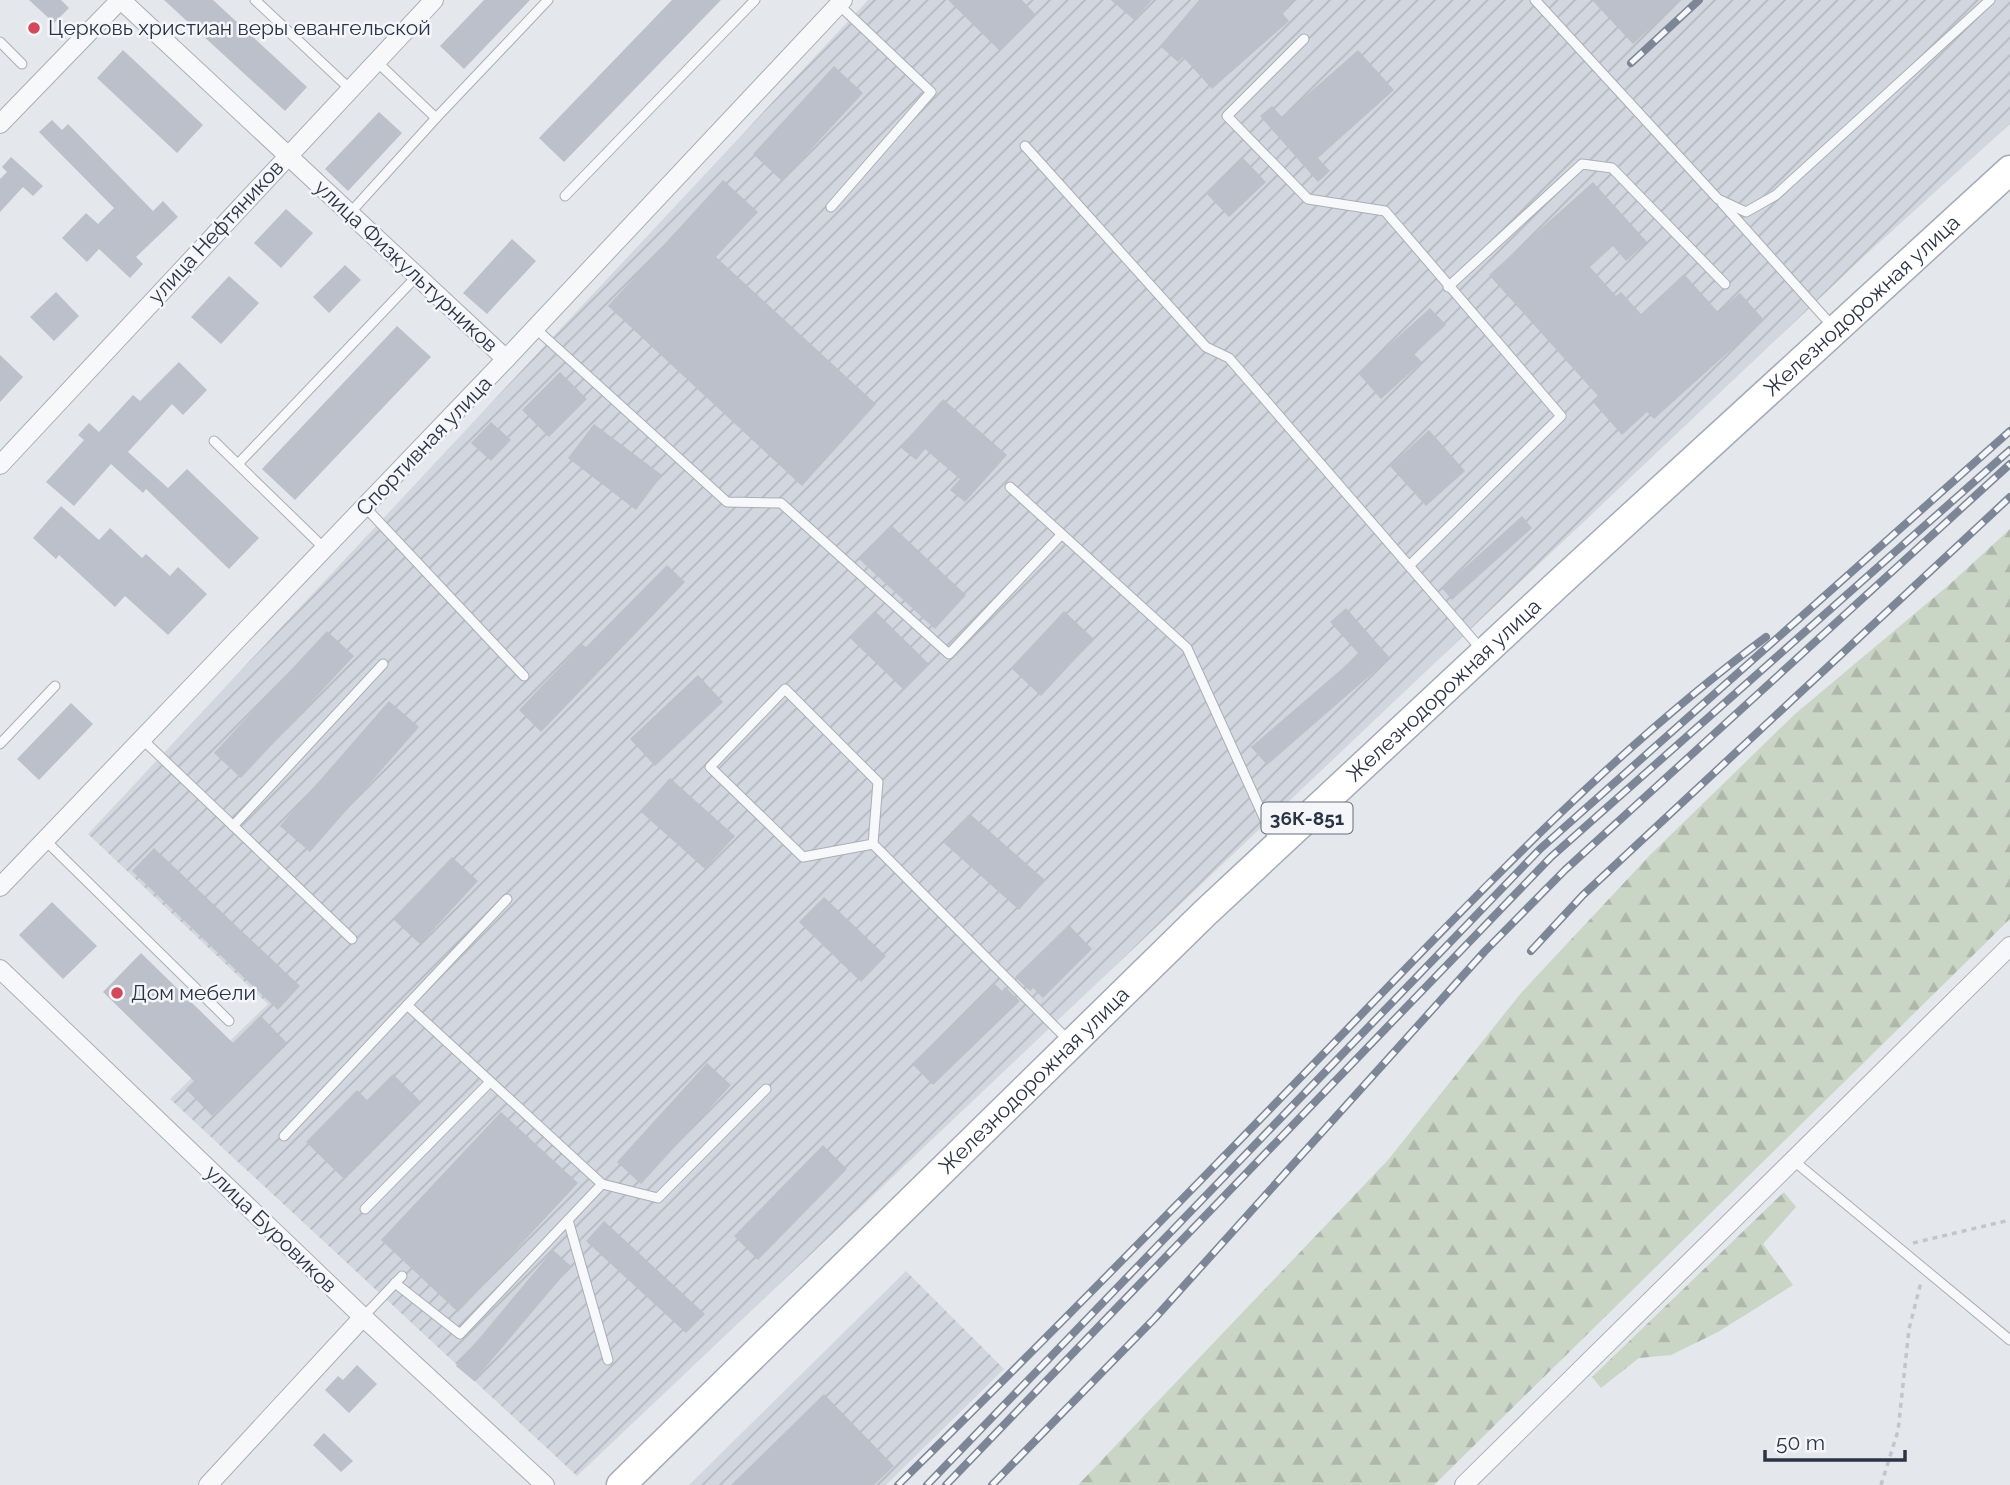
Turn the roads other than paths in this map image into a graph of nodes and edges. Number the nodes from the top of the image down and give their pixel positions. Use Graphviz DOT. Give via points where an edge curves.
graph roads {
  1 [pos="120,0"];
  2 [pos="256,0"];
  3 [pos="548,0"];
  4 [pos="755,0"];
  5 [pos="1535,0"];
  6 [pos="1990,0"];
  7 [pos="431,1"];
  8 [pos="839,2"];
  9 [pos="1304,39"];
  10 [pos="0,42"];
  11 [pos="376,61"];
  12 [pos="22,64"];
  13 [pos="350,89"];
  14 [pos="436,118"];
  15 [pos="0,124"];
  16 [pos="1025,146"];
  17 [pos="288,155"];
  18 [pos="2010,170"];
  19 [pos="565,196"];
  20 [pos="1718,199"];
  21 [pos="831,207"];
  22 [pos="350,213"];
  23 [pos="418,276"];
  24 [pos="1725,284"];
  25 [pos="1448,287"];
  26 [pos="535,328"];
  27 [pos="1836,330"];
  28 [pos="506,359"];
  29 [pos="214,441"];
  30 [pos="238,464"];
  31 [pos="0,465"];
  32 [pos="1010,487"];
  33 [pos="365,507"];
  34 [pos="1061,535"];
  35 [pos="325,549"];
  36 [pos="1409,566"];
  37 [pos="1484,653"];
  38 [pos="383,664"];
  39 [pos="524,676"];
  40 [pos="55,687"];
  41 [pos="142,740"];
  42 [pos="0,744"];
  43 [pos="233,826"];
  44 [pos="45,841"];
  45 [pos="873,844"];
  46 [pos="1277,846"];
  47 [pos="0,887"];
  48 [pos="507,899"];
  49 [pos="352,939"];
  50 [pos="2010,946"];
  51 [pos="0,969"];
  52 [pos="407,1005"];
  53 [pos="229,1021"];
  54 [pos="1072,1044"];
  55 [pos="490,1082"];
  56 [pos="765,1088"];
  57 [pos="284,1136"];
  58 [pos="1794,1160"];
  59 [pos="602,1185"];
  60 [pos="365,1209"];
  61 [pos="568,1220"];
  62 [pos="363,1317"];
  63 [pos="2010,1340"];
  64 [pos="608,1360"];
  65 [pos="208,1485"];
  66 [pos="545,1485"];
  67 [pos="621,1485"];
  68 [pos="1464,1485"];
  1 -- 15 [label="street"];
  1 -- 17 [label="street, улица Физкультурников"];
  2 -- 13 [label="lane"];
  3 -- 14 [label="lane"];
  4 -- 19 [label="lane"];
  5 -- 20 [label="lane"];
  6 -- 20 [label="lane" via="1776,195 1746,212"];
  7 -- 11 [label="street, улица Нефтяников"];
  8 -- 21 [label="lane" via="931,92"];
  8 -- 26 [label="street, Спортивная улица"];
  9 -- 25 [label="lane" via="1227,116 1308,199 1385,211"];
  10 -- 12 [label="lane"];
  11 -- 13 [label="street, улица Нефтяников"];
  11 -- 14 [label="lane"];
  13 -- 17 [label="street, улица Нефтяников"];
  14 -- 22 [label="lane"];
  16 -- 36 [label="lane" via="1206,347 1229,358"];
  17 -- 22 [label="street, улица Физкультурников"];
  17 -- 31 [label="street, улица Нефтяников"];
  18 -- 27 [label="main road, Железнодорожная улица / 36К-851"];
  20 -- 27 [label="lane"];
  22 -- 23 [label="street, улица Физкультурников"];
  23 -- 28 [label="street, улица Физкультурников"];
  23 -- 30 [label="lane"];
  24 -- 25 [label="lane" via="1612,168 1582,164"];
  25 -- 36 [label="lane" via="1561,416"];
  26 -- 28 [label="street, Спортивная улица"];
  26 -- 34 [label="lane" via="727,502 781,503 949,654"];
  27 -- 37 [label="main road, Железнодорожная улица / 36К-851"];
  28 -- 33 [label="street, Спортивная улица"];
  29 -- 30 [label="lane"];
  30 -- 35 [label="lane"];
  32 -- 34 [label="lane"];
  33 -- 35 [label="street, Спортивная улица"];
  33 -- 39 [label="lane"];
  34 -- 46 [label="lane" via="1187,649"];
  35 -- 41 [label="street, Спортивная улица"];
  36 -- 37 [label="lane"];
  37 -- 46 [label="main road, Железнодорожная улица / 36К-851"];
  38 -- 43 [label="lane"];
  40 -- 42 [label="lane"];
  41 -- 43 [label="lane"];
  41 -- 44 [label="street, Спортивная улица"];
  43 -- 49 [label="lane"];
  44 -- 47 [label="street, Спортивная улица"];
  44 -- 53 [label="lane"];
  45 -- 45 [label="lane" via="803,857 710,766 785,689 878,782"];
  45 -- 54 [label="lane"];
  46 -- 54 [label="main road, Железнодорожная улица / 36К-851"];
  48 -- 52 [label="lane"];
  50 -- 58 [label="street"];
  51 -- 62 [label="street, улица Буровиков"];
  52 -- 55 [label="lane"];
  52 -- 57 [label="lane"];
  54 -- 67 [label="main road, Железнодорожная улица / 36К-851"];
  55 -- 59 [label="lane"];
  55 -- 60 [label="lane"];
  56 -- 59 [label="lane" via="658,1198"];
  58 -- 63 [label="lane"];
  58 -- 68 [label="street"];
  59 -- 61 [label="lane"];
  61 -- 62 [label="lane" via="460,1334 398,1280"];
  61 -- 64 [label="lane"];
  62 -- 65 [label="street"];
  62 -- 66 [label="street, улица Буровиков"];
}
